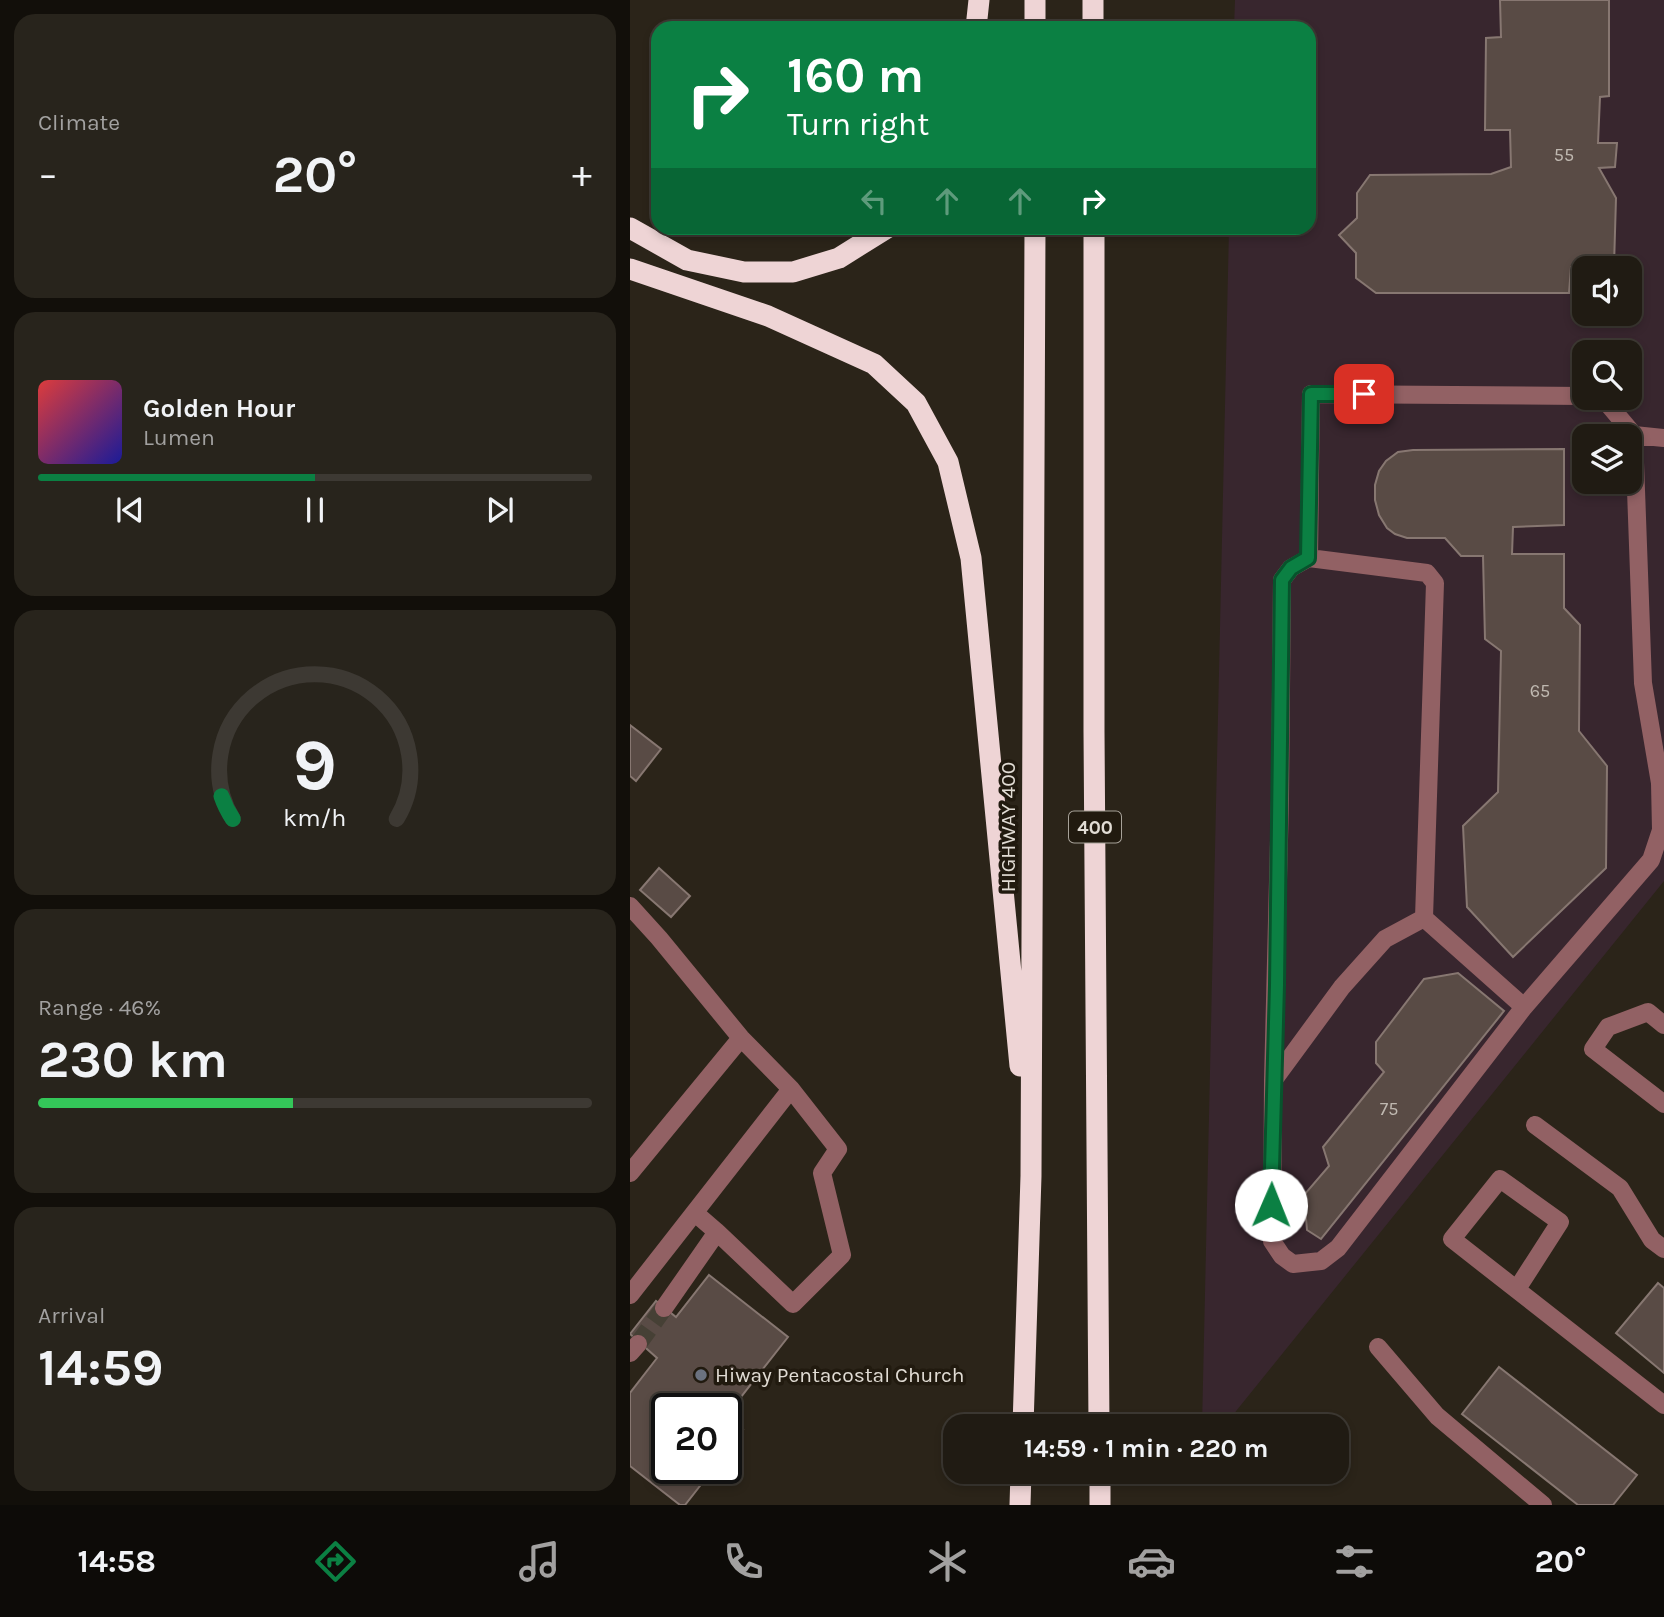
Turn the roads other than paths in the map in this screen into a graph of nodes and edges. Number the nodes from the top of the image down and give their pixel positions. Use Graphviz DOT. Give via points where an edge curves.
graph roads {
  1 [pos="979,0"];
  2 [pos="1035,0"];
  3 [pos="1093,0"];
  4 [pos="977,21"];
  5 [pos="1035,21"];
  6 [pos="1093,21"];
  7 [pos="630,228"];
  8 [pos="876,235"];
  9 [pos="1035,235"];
  10 [pos="1094,235"];
  11 [pos="635,268"];
  12 [pos="1572,396"];
  13 [pos="1613,410"];
  14 [pos="1625,424"];
  15 [pos="1642,436"];
  16 [pos="1664,438"];
  17 [pos="1636,494"];
  18 [pos="1308,558"];
  19 [pos="1662,783"];
  20 [pos="630,906"];
  21 [pos="1424,918"];
  22 [pos="1524,1007"];
  23 [pos="1664,1025"];
  24 [pos="741,1038"];
  25 [pos="1273,1081"];
  26 [pos="791,1089"];
  27 [pos="1664,1104"];
  28 [pos="1535,1125"];
  29 [pos="630,1173"];
  30 [pos="1031,1176"];
  31 [pos="695,1213"];
  32 [pos="717,1231"];
  33 [pos="1664,1249"];
  34 [pos="1517,1289"];
  35 [pos="630,1295"];
  36 [pos="664,1308"];
  37 [pos="1378,1347"];
  38 [pos="1664,1405"];
  39 [pos="1023,1414"];
  40 [pos="1099,1414"];
  41 [pos="1021,1484"];
  42 [pos="1100,1484"];
  43 [pos="1020,1505"];
  44 [pos="1100,1505"];
  45 [pos="1543,1505"];
  1 -- 4 [label="highway"];
  2 -- 5 [label="highway"];
  3 -- 6 [label="highway"];
  7 -- 8 [label="highway" via="687,260 744,272 793,272 839,258"];
  9 -- 30 [label="highway, HIGHWAY 400"];
  10 -- 40 [label="highway, 400"];
  11 -- 30 [label="highway" via="768,316 874,364 916,403 948,462 971,558"];
  12 -- 18 [label="lane" via="1311,394"];
  13 -- 14 [label="lane"];
  15 -- 16 [label="lane"];
  17 -- 19 [label="lane" via="1643,683"];
  18 -- 21 [label="lane" via="1427,573 1435,583"];
  18 -- 25 [label="lane" via="1282,580"];
  19 -- 22 [label="lane" via="1661,830 1651,860"];
  20 -- 24 [label="lane"];
  21 -- 22 [label="lane"];
  21 -- 25 [label="lane" via="1385,939 1342,987"];
  22 -- 25 [label="lane" via="1338,1248 1321,1261 1293,1264 1272,1241"];
  23 -- 27 [label="lane" via="1648,1012 1608,1027 1593,1049"];
  24 -- 26 [label="lane"];
  24 -- 29 [label="lane"];
  26 -- 31 [label="lane"];
  26 -- 32 [label="lane" via="838,1149 822,1173 842,1255 793,1304"];
  28 -- 33 [label="lane" via="1620,1188 1652,1240"];
  30 -- 39 [label="highway, HIGHWAY 400"];
  31 -- 32 [label="lane"];
  31 -- 35 [label="lane"];
  32 -- 36 [label="lane"];
  34 -- 34 [label="lane" via="1560,1222 1500,1180 1452,1239"];
  34 -- 38 [label="lane"];
  37 -- 45 [label="lane" via="1437,1416"];
  41 -- 43 [label="highway"];
  42 -- 44 [label="highway"];
}
